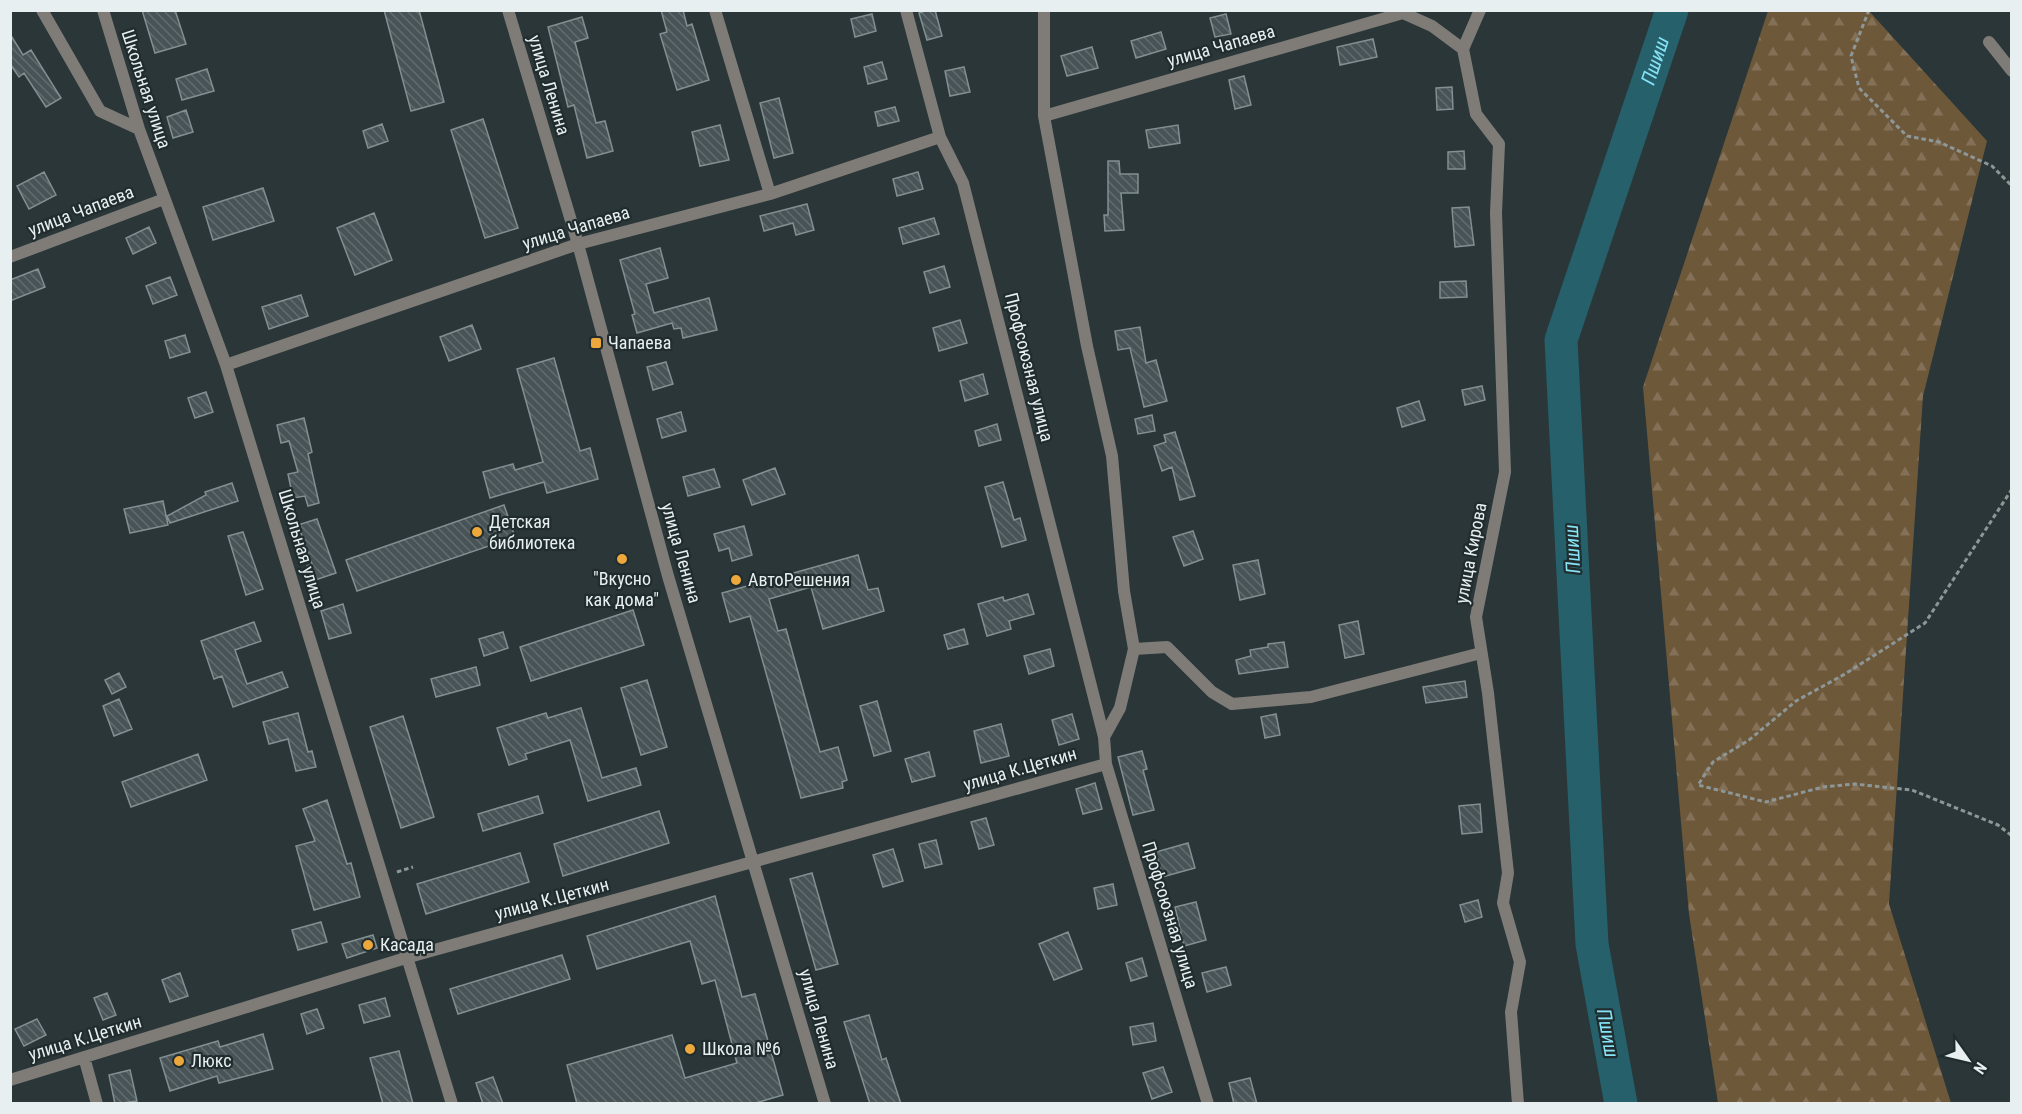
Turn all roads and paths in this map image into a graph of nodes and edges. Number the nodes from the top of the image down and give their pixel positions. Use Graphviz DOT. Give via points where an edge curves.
graph roads {
  1 [pos="42,10"];
  2 [pos="103,10"];
  3 [pos="508,10"];
  4 [pos="715,10"];
  5 [pos="906,10"];
  6 [pos="1044,10"];
  7 [pos="1480,10"];
  8 [pos="1869,10"];
  9 [pos="1989,42"];
  10 [pos="1463,49"];
  11 [pos="2012,71"];
  12 [pos="1044,116"];
  13 [pos="139,129"];
  14 [pos="940,137"];
  15 [pos="2012,186"];
  16 [pos="770,194"];
  17 [pos="164,199"];
  18 [pos="578,244"];
  19 [pos="10,257"];
  20 [pos="226,365"];
  21 [pos="2012,489"];
  22 [pos="1134,649"];
  23 [pos="1481,652"];
  24 [pos="1104,736"];
  25 [pos="1106,764"];
  26 [pos="2012,836"];
  27 [pos="754,862"];
  28 [pos="409,957"];
  29 [pos="84,1056"];
  30 [pos="12,1077"];
  31 [pos="97,1104"];
  32 [pos="452,1104"];
  33 [pos="825,1104"];
  34 [pos="1208,1104"];
  35 [pos="1518,1104"];
  1 -- 13 [label="street" via="100,111"];
  2 -- 13 [label="street, Школьная улица"];
  3 -- 18 [label="street, улица Ленина"];
  4 -- 16 [label="street"];
  5 -- 14 [label="street, Профсоюзная улица"];
  6 -- 12 [label="street"];
  7 -- 10 [label="street"];
  8 -- 15 [label="path" via="1851,56 1859,88 1907,136 1939,142 1992,166"];
  9 -- 11 [label="street"];
  10 -- 12 [label="street, улица Чапаева" via="1432,26 1403,13"];
  10 -- 23 [label="street, улица Кирова" via="1476,114 1499,144 1496,213 1505,472 1476,617"];
  12 -- 22 [label="street" via="1112,456 1124,591"];
  13 -- 17 [label="street, Школьная улица"];
  14 -- 16 [label="street, улица Чапаева"];
  14 -- 24 [label="street, Профсоюзная улица" via="963,183"];
  16 -- 18 [label="street, улица Чапаева"];
  17 -- 19 [label="street, улица Чапаева"];
  17 -- 20 [label="street, Школьная улица"];
  18 -- 20 [label="street, улица Чапаева"];
  18 -- 27 [label="street, улица Ленина" via="668,576"];
  20 -- 28 [label="street, Школьная улица"];
  21 -- 26 [label="path" via="1925,623 1796,701 1749,740 1713,762 1698,784 1766,802 1823,787 1854,784 1912,790 1998,825"];
  22 -- 23 [label="street" via="1167,647 1212,692 1232,704 1311,696"];
  22 -- 24 [label="street" via="1120,708"];
  23 -- 35 [label="street, улица Кирова" via="1508,873 1503,903 1520,962 1511,1012"];
  24 -- 25 [label="street, Профсоюзная улица"];
  25 -- 27 [label="street, улица К.Цеткин"];
  25 -- 34 [label="street, Профсоюзная улица"];
  27 -- 28 [label="street, улица К.Цеткин"];
  27 -- 33 [label="street, улица Ленина"];
  28 -- 29 [label="street, улица К.Цеткин"];
  28 -- 32 [label="street, Школьная улица"];
  29 -- 30 [label="street, улица К.Цеткин"];
  29 -- 31 [label="street"];
}
